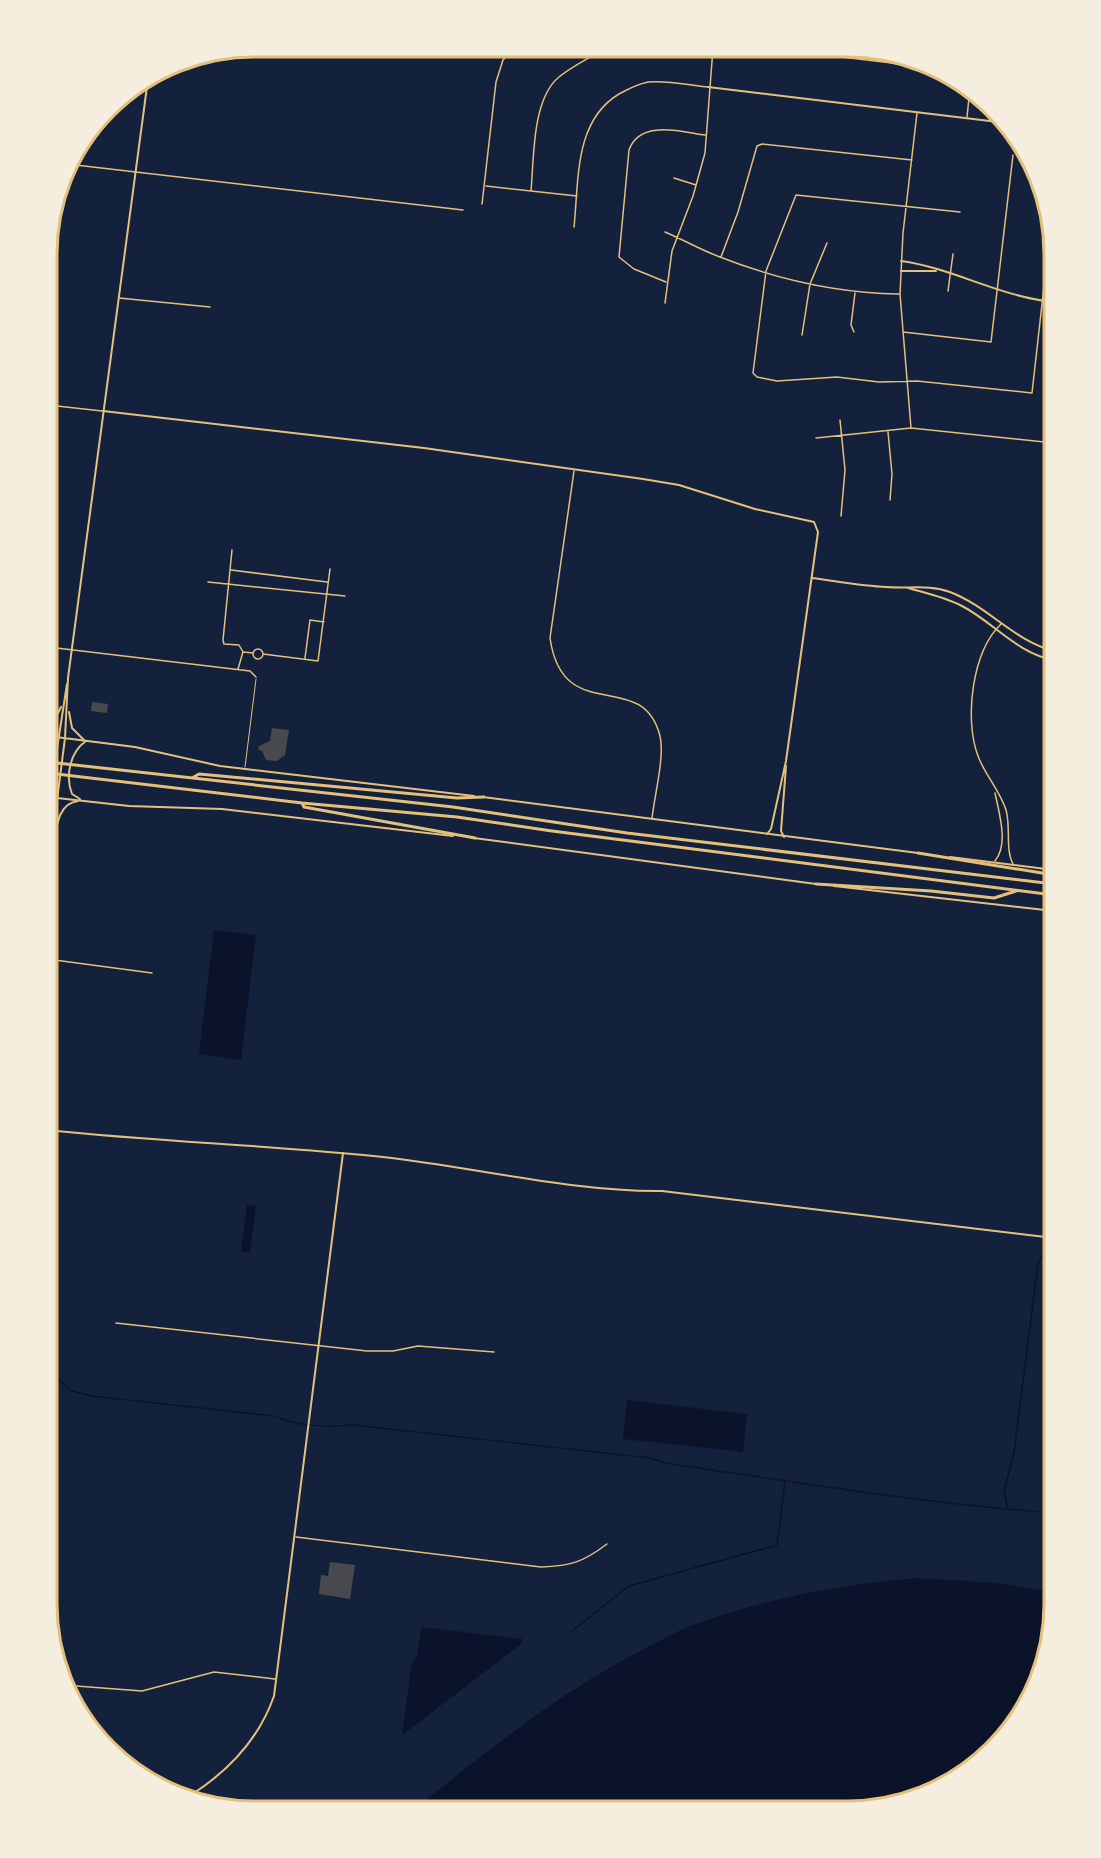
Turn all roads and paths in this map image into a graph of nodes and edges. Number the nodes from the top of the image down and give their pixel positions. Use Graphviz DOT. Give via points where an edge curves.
graph roads {
  1 [pos="507,57"];
  2 [pos="591,57"];
  3 [pos="712,57"];
  4 [pos="841,57"];
  5 [pos="894,63"];
  6 [pos="708,87"];
  7 [pos="146,90"];
  8 [pos="969,100"];
  9 [pos="918,113"];
  10 [pos="967,118"];
  11 [pos="992,121"];
  12 [pos="706,135"];
  13 [pos="1013,155"];
  14 [pos="912,160"];
  15 [pos="78,165"];
  16 [pos="135,172"];
  17 [pos="674,178"];
  18 [pos="697,185"];
  19 [pos="484,186"];
  20 [pos="531,191"];
  21 [pos="578,196"];
  22 [pos="482,204"];
  23 [pos="907,207"];
  24 [pos="464,210"];
  25 [pos="960,212"];
  26 [pos="574,226"];
  27 [pos="665,232"];
  28 [pos="676,237"];
  29 [pos="827,243"];
  30 [pos="953,254"];
  31 [pos="721,257"];
  32 [pos="901,261"];
  33 [pos="766,271"];
  34 [pos="901,271"];
  35 [pos="936,271"];
  36 [pos="950,275"];
  37 [pos="667,282"];
  38 [pos="810,284"];
  39 [pos="948,291"];
  40 [pos="997,291"];
  41 [pos="1044,291"];
  42 [pos="855,292"];
  43 [pos="900,294"];
  44 [pos="118,298"];
  45 [pos="1043,301"];
  46 [pos="665,303"];
  47 [pos="210,308"];
  48 [pos="854,332"];
  49 [pos="902,332"];
  50 [pos="802,335"];
  51 [pos="907,381"];
  52 [pos="57,406"];
  53 [pos="103,411"];
  54 [pos="840,420"];
  55 [pos="910,428"];
  56 [pos="888,431"];
  57 [pos="842,436"];
  58 [pos="816,438"];
  59 [pos="1044,442"];
  60 [pos="574,470"];
  61 [pos="890,500"];
  62 [pos="840,516"];
  63 [pos="232,550"];
  64 [pos="330,568"];
  65 [pos="230,570"];
  66 [pos="812,578"];
  67 [pos="208,582"];
  68 [pos="328,582"];
  69 [pos="228,584"];
  70 [pos="904,588"];
  71 [pos="327,595"];
  72 [pos="345,596"];
  73 [pos="324,622"];
  74 [pos="1001,624"];
  75 [pos="996,629"];
  76 [pos="57,648"];
  77 [pos="1044,648"];
  78 [pos="72,650"];
  79 [pos="243,652"];
  80 [pos="253,653"];
  81 [pos="263,654"];
  82 [pos="1044,656"];
  83 [pos="305,659"];
  84 [pos="238,670"];
  85 [pos="256,677"];
  86 [pos="68,678"];
  87 [pos="63,702"];
  88 [pos="68,704"];
  89 [pos="57,715"];
  90 [pos="57,737"];
  91 [pos="65,738"];
  92 [pos="86,741"];
  93 [pos="786,761"];
  94 [pos="57,763"];
  95 [pos="245,769"];
  96 [pos="57,774"];
  97 [pos="191,779"];
  98 [pos="994,789"];
  99 [pos="484,797"];
  100 [pos="57,798"];
  101 [pos="82,801"];
  102 [pos="302,803"];
  103 [pos="652,820"];
  104 [pos="57,829"];
  105 [pos="767,834"];
  106 [pos="784,837"];
  107 [pos="475,838"];
  108 [pos="918,853"];
  109 [pos="993,863"];
  110 [pos="1013,865"];
  111 [pos="1044,869"];
  112 [pos="1044,873"];
  113 [pos="1044,883"];
  114 [pos="816,884"];
  115 [pos="1017,890"];
  116 [pos="1044,894"];
  117 [pos="1044,910"];
  118 [pos="57,960"];
  119 [pos="152,973"];
  120 [pos="57,1131"];
  121 [pos="342,1153"];
  122 [pos="1044,1237"];
  123 [pos="116,1323"];
  124 [pos="318,1344"];
  125 [pos="494,1352"];
  126 [pos="295,1537"];
  127 [pos="608,1544"];
  128 [pos="277,1679"];
  129 [pos="75,1685"];
  130 [pos="196,1792"];
  1 -- 19 [label="street" via="496,82"];
  2 -- 20 [label="street" via="555,81 541,104"];
  3 -- 6 [label="street"];
  4 -- 5 [label="street"];
  6 -- 9 [label="main road"];
  6 -- 12 [label="street"];
  6 -- 21 [label="street" via="643,83 612,98 595,115 584,138"];
  7 -- 16 [label="main road"];
  8 -- 10 [label="street"];
  9 -- 10 [label="main road"];
  9 -- 14 [label="street"];
  10 -- 11 [label="main road"];
  12 -- 18 [label="street"];
  12 -- 37 [label="street" via="661,129 640,136 630,150 619,257 625,265 648,277"];
  13 -- 40 [label="street"];
  14 -- 23 [label="street"];
  14 -- 31 [label="street" via="757,146"];
  15 -- 16 [label="street"];
  16 -- 24 [label="street"];
  16 -- 44 [label="main road"];
  17 -- 18 [label="street"];
  18 -- 28 [label="street"];
  19 -- 20 [label="street"];
  19 -- 22 [label="street"];
  20 -- 21 [label="street"];
  21 -- 26 [label="street"];
  23 -- 25 [label="street"];
  23 -- 32 [label="street"];
  23 -- 33 [label="street" via="796,195"];
  27 -- 28 [label="street"];
  28 -- 31 [label="street"];
  28 -- 37 [label="street"];
  29 -- 38 [label="street"];
  30 -- 36 [label="street"];
  31 -- 33 [label="street"];
  32 -- 34 [label="street"];
  32 -- 35 [label="main road" via="928,265"];
  33 -- 38 [label="street"];
  33 -- 51 [label="street" via="753,373 764,379 791,382 837,377"];
  34 -- 35 [label="main road"];
  34 -- 43 [label="street"];
  35 -- 36 [label="main road"];
  36 -- 39 [label="street"];
  36 -- 40 [label="main road"];
  37 -- 46 [label="street"];
  38 -- 42 [label="street"];
  38 -- 50 [label="street"];
  40 -- 45 [label="main road"];
  40 -- 49 [label="street" via="991,342"];
  41 -- 45 [label="street"];
  42 -- 43 [label="street"];
  42 -- 48 [label="street" via="851,325"];
  43 -- 49 [label="street"];
  44 -- 47 [label="street"];
  44 -- 53 [label="main road"];
  45 -- 51 [label="street" via="1032,393"];
  49 -- 51 [label="street"];
  51 -- 55 [label="street"];
  52 -- 53 [label="street"];
  53 -- 60 [label="main road" via="424,448"];
  53 -- 78 [label="main road"];
  54 -- 57 [label="street"];
  55 -- 56 [label="street"];
  55 -- 59 [label="street"];
  56 -- 57 [label="street"];
  56 -- 61 [label="street"];
  57 -- 58 [label="street"];
  57 -- 62 [label="street" via="845,470"];
  60 -- 66 [label="main road" via="679,485 814,522 818,532"];
  60 -- 103 [label="street" via="550,638 553,660 563,677 579,688 627,698 653,720 660,738"];
  63 -- 65 [label="street"];
  64 -- 68 [label="street"];
  65 -- 68 [label="street"];
  65 -- 69 [label="street"];
  66 -- 70 [label="main road"];
  66 -- 93 [label="main road"];
  67 -- 69 [label="street"];
  68 -- 71 [label="street"];
  69 -- 71 [label="street"];
  69 -- 79 [label="street" via="223,640 224,644 239,645"];
  70 -- 74 [label="main road" via="924,586 948,591 985,609"];
  70 -- 75 [label="main road" via="963,606"];
  71 -- 72 [label="street"];
  71 -- 73 [label="street"];
  73 -- 83 [label="street" via="318,661"];
  73 -- 83 [label="street" via="310,620"];
  74 -- 75 [label="street"];
  74 -- 77 [label="main road"];
  75 -- 82 [label="main road" via="1023,648"];
  75 -- 98 [label="street" via="979,660 971,723 977,755"];
  76 -- 78 [label="street"];
  78 -- 84 [label="street"];
  78 -- 86 [label="main road"];
  79 -- 80 [label="street"];
  79 -- 84 [label="street"];
  80 -- 81 [label="street" via="257,649"];
  80 -- 81 [label="street" via="257,659"];
  81 -- 83 [label="street"];
  84 -- 85 [label="street" via="250,671"];
  85 -- 95 [label="lane"];
  86 -- 87 [label="main road"];
  86 -- 88 [label="main road"];
  87 -- 89 [label="main road"];
  87 -- 90 [label="main road"];
  88 -- 91 [label="main road"];
  88 -- 92 [label="main road" via="72,728"];
  90 -- 91 [label="main road"];
  91 -- 92 [label="main road"];
  91 -- 100 [label="main road"];
  92 -- 95 [label="main road"];
  92 -- 101 [label="main road" via="73,754 69,786"];
  93 -- 105 [label="main road"];
  93 -- 106 [label="main road" via="781,831"];
  94 -- 97 [label="highway"];
  95 -- 99 [label="main road"];
  96 -- 102 [label="highway"];
  97 -- 99 [label="highway" via="199,774 457,798"];
  97 -- 113 [label="highway" via="446,806 627,833"];
  98 -- 109 [label="street" via="1001,829 999,855"];
  98 -- 110 [label="street" via="1005,807"];
  99 -- 103 [label="main road"];
  100 -- 101 [label="main road"];
  101 -- 104 [label="main road" via="71,802 62,810"];
  101 -- 107 [label="main road" via="222,809"];
  102 -- 107 [label="highway" via="304,807"];
  102 -- 115 [label="highway" via="457,817"];
  103 -- 105 [label="main road"];
  105 -- 106 [label="main road"];
  106 -- 108 [label="main road"];
  107 -- 114 [label="main road"];
  108 -- 109 [label="main road"];
  108 -- 112 [label="highway"];
  109 -- 110 [label="main road"];
  110 -- 111 [label="main road"];
  114 -- 115 [label="highway" via="994,898"];
  114 -- 117 [label="main road"];
  115 -- 116 [label="highway"];
  118 -- 119 [label="street"];
  120 -- 121 [label="main road"];
  121 -- 122 [label="main road"];
  121 -- 124 [label="main road"];
  123 -- 124 [label="street"];
  124 -- 125 [label="street" via="377,1352 418,1346"];
  124 -- 126 [label="main road"];
  126 -- 127 [label="street" via="541,1567 564,1567 585,1560"];
  126 -- 128 [label="main road"];
  128 -- 129 [label="street" via="221,1672 142,1691"];
  128 -- 130 [label="main road" via="265,1719 245,1749"];
}
